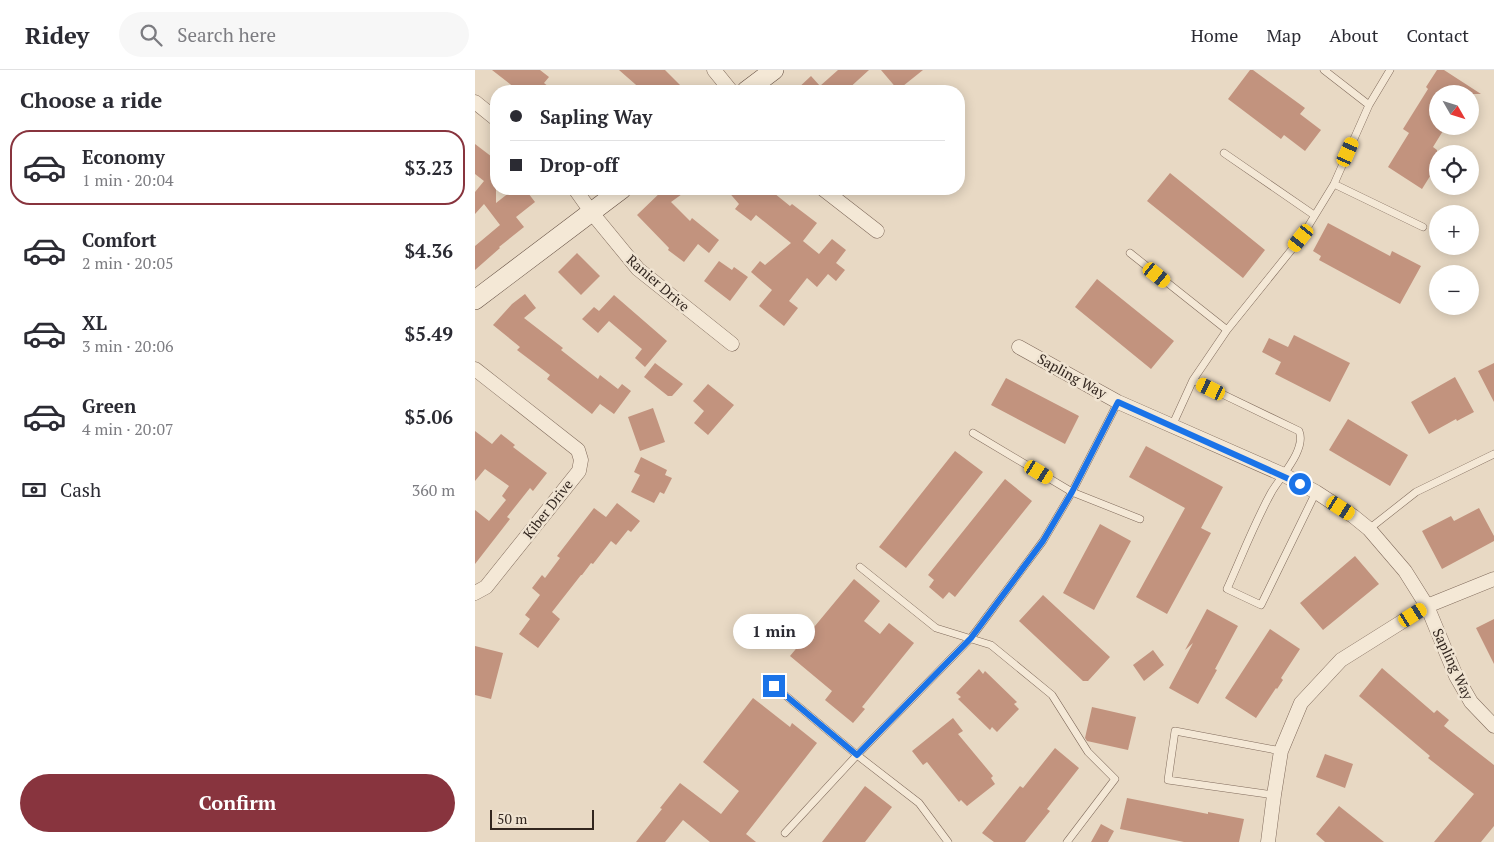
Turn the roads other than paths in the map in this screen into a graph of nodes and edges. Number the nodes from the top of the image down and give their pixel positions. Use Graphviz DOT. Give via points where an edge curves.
graph roads {
  1 [pos="714,70"];
  2 [pos="775,70"];
  3 [pos="1323,70"];
  4 [pos="1390,70"];
  5 [pos="726,85"];
  6 [pos="755,85"];
  7 [pos="475,102"];
  8 [pos="1369,104"];
  9 [pos="490,114"];
  10 [pos="1224,153"];
  11 [pos="1334,184"];
  12 [pos="579,195"];
  13 [pos="614,195"];
  14 [pos="831,195"];
  15 [pos="592,213"];
  16 [pos="1314,215"];
  17 [pos="1423,228"];
  18 [pos="877,231"];
  19 [pos="1130,252"];
  20 [pos="475,300"];
  21 [pos="1227,330"];
  22 [pos="732,344"];
  23 [pos="1019,347"];
  24 [pos="475,369"];
  25 [pos="1193,380"];
  26 [pos="1118,402"];
  27 [pos="1172,427"];
  28 [pos="973,433"];
  29 [pos="1494,454"];
  30 [pos="1284,475"];
  31 [pos="1072,492"];
  32 [pos="1316,492"];
  33 [pos="1139,519"];
  34 [pos="1369,529"];
  35 [pos="860,567"];
  36 [pos="1494,579"];
  37 [pos="475,593"];
  38 [pos="1427,606"];
  39 [pos="971,638"];
  40 [pos="774,686"];
  41 [pos="1494,726"];
  42 [pos="1281,751"];
  43 [pos="857,755"];
  44 [pos="1274,794"];
  45 [pos="785,833"];
  46 [pos="948,842"];
  47 [pos="1067,842"];
  48 [pos="1268,842"];
  1 -- 5 [label="street"];
  2 -- 6 [label="street"];
  3 -- 8 [label="lane"];
  4 -- 8 [label="lane"];
  7 -- 9 [label="street"];
  8 -- 11 [label="lane"];
  10 -- 16 [label="lane"];
  11 -- 16 [label="lane"];
  11 -- 17 [label="lane"];
  12 -- 15 [label="street, Ranier Drive"];
  13 -- 15 [label="street"];
  14 -- 18 [label="street"];
  15 -- 20 [label="street"];
  15 -- 22 [label="street, Ranier Drive" via="638,269"];
  16 -- 21 [label="lane" via="1301,238"];
  19 -- 21 [label="lane"];
  21 -- 25 [label="lane"];
  23 -- 26 [label="street, Sapling Way"];
  24 -- 37 [label="street, Kiber Drive" via="578,450 581,460 579,471 486,587"];
  25 -- 27 [label="lane"];
  25 -- 30 [label="lane" via="1299,432 1300,445"];
  26 -- 27 [label="street, Sapling Way"];
  26 -- 31 [label="lane"];
  27 -- 30 [label="street, Sapling Way"];
  28 -- 31 [label="lane"];
  29 -- 34 [label="lane" via="1416,492"];
  30 -- 32 [label="street, Sapling Way"];
  30 -- 32 [label="lane" via="1271,492 1227,590 1261,605"];
  31 -- 33 [label="lane"];
  31 -- 39 [label="lane" via="1043,541"];
  32 -- 34 [label="street, Sapling Way"];
  34 -- 38 [label="street, Sapling Way" via="1405,571"];
  35 -- 39 [label="lane" via="935,628"];
  36 -- 38 [label="street"];
  38 -- 41 [label="street, Sapling Way" via="1456,676 1471,702"];
  38 -- 42 [label="street" via="1341,660 1301,703"];
  39 -- 43 [label="lane"];
  39 -- 47 [label="lane" via="991,645 1051,695 1088,752 1115,779"];
  40 -- 43 [label="lane"];
  42 -- 44 [label="street"];
  42 -- 44 [label="lane" via="1175,731 1168,780"];
  43 -- 45 [label="lane"];
  43 -- 46 [label="lane" via="919,804"];
  44 -- 48 [label="street"];
}
